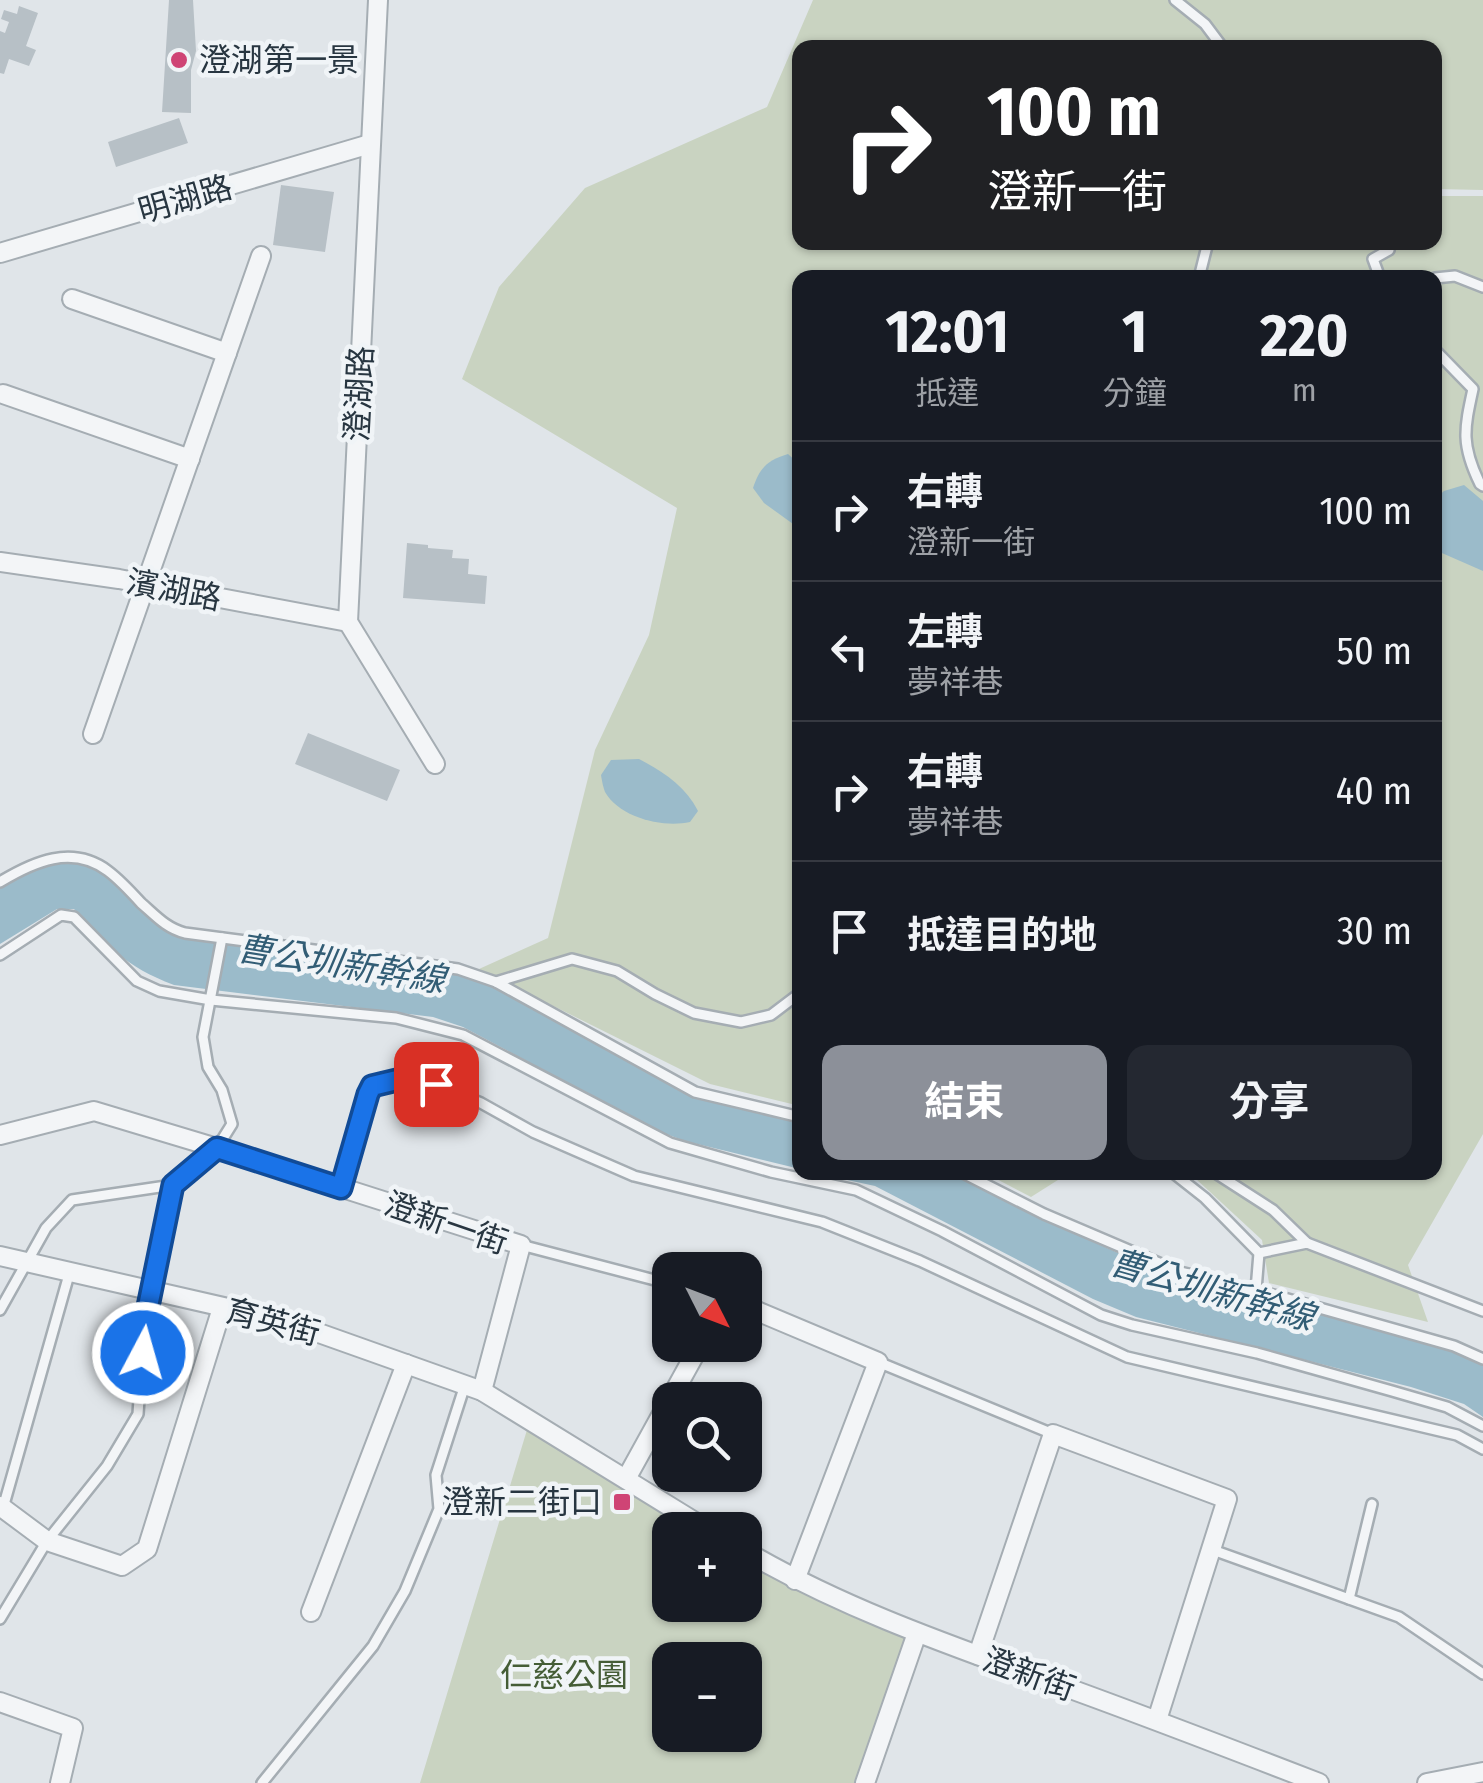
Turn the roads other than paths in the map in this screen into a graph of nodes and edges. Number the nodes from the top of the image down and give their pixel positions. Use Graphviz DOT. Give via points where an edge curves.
graph roads {
  1 [pos="378,0"];
  2 [pos="1175,0"];
  3 [pos="1217,40"];
  4 [pos="370,144"];
  5 [pos="1389,250"];
  6 [pos="0,253"];
  7 [pos="261,256"];
  8 [pos="1377,270"];
  9 [pos="1442,277"];
  10 [pos="1483,287"];
  11 [pos="72,300"];
  12 [pos="227,353"];
  13 [pos="1442,357"];
  14 [pos="3,394"];
  15 [pos="190,458"];
  16 [pos="1483,486"];
  17 [pos="0,562"];
  18 [pos="146,584"];
  19 [pos="348,622"];
  20 [pos="93,734"];
  21 [pos="435,764"];
  22 [pos="0,882"];
  23 [pos="222,938"];
  24 [pos="0,956"];
  25 [pos="496,982"];
  26 [pos="792,999"];
  27 [pos="212,1000"];
  28 [pos="792,1115"];
  29 [pos="0,1135"];
  30 [pos="217,1148"];
  31 [pos="792,1176"];
  32 [pos="809,1180"];
  33 [pos="977,1180"];
  34 [pos="1182,1180"];
  35 [pos="1226,1180"];
  36 [pos="173,1185"];
  37 [pos="341,1188"];
  38 [pos="1307,1243"];
  39 [pos="521,1245"];
  40 [pos="1258,1253"];
  41 [pos="0,1256"];
  42 [pos="28,1261"];
  43 [pos="70,1271"];
  44 [pos="652,1279"];
  45 [pos="151,1290"];
  46 [pos="1256,1290"];
  47 [pos="222,1308"];
  48 [pos="0,1310"];
  49 [pos="1483,1311"];
  50 [pos="762,1313"];
  51 [pos="1483,1359"];
  52 [pos="691,1362"];
  53 [pos="878,1362"];
  54 [pos="406,1364"];
  55 [pos="474,1388"];
  56 [pos="1483,1426"];
  57 [pos="1053,1434"];
  58 [pos="1483,1448"];
  59 [pos="626,1479"];
  60 [pos="1372,1504"];
  61 [pos="2,1507"];
  62 [pos="679,1512"];
  63 [pos="46,1541"];
  64 [pos="1210,1549"];
  65 [pos="762,1562"];
  66 [pos="795,1580"];
  67 [pos="1349,1599"];
  68 [pos="310,1612"];
  69 [pos="0,1618"];
  70 [pos="917,1633"];
  71 [pos="978,1656"];
  72 [pos="1483,1674"];
  73 [pos="0,1702"];
  74 [pos="1157,1720"];
  75 [pos="1483,1772"];
  76 [pos="66,1779"];
  77 [pos="262,1783"];
  78 [pos="865,1783"];
  79 [pos="1320,1783"];
  80 [pos="1427,1783"];
  1 -- 4 [label="street, 澄湖路"];
  2 -- 3 [label="lane"];
  4 -- 6 [label="street, 明湖路"];
  4 -- 19 [label="street, 澄湖路"];
  5 -- 8 [label="lane" via="1373,259"];
  7 -- 12 [label="street"];
  9 -- 10 [label="lane"];
  11 -- 12 [label="street"];
  12 -- 15 [label="street"];
  13 -- 16 [label="lane" via="1473,389 1467,457"];
  14 -- 15 [label="street"];
  15 -- 18 [label="street"];
  17 -- 18 [label="street, 濱湖路"];
  18 -- 19 [label="street, 濱湖路"];
  18 -- 20 [label="street"];
  19 -- 21 [label="street"];
  22 -- 23 [label="lane" via="59,857 86,859 169,928"];
  23 -- 25 [label="lane" via="458,969"];
  23 -- 27 [label="lane"];
  24 -- 27 [label="lane" via="61,915 74,918 137,981"];
  25 -- 26 [label="lane" via="572,958 618,971 694,1013 740,1022 771,1015"];
  25 -- 28 [label="lane" via="695,1092"];
  27 -- 30 [label="lane" via="203,1037 232,1124"];
  27 -- 31 [label="lane" via="396,1018 462,1035 670,1143"];
  29 -- 30 [label="street, 澄新一街" via="94,1111"];
  30 -- 36 [label="lane"];
  30 -- 37 [label="street, 澄新一街"];
  32 -- 56 [label="lane" via="856,1190 1101,1315 1448,1407"];
  33 -- 46 [label="lane" via="1180,1272"];
  34 -- 40 [label="lane"];
  35 -- 38 [label="lane" via="1273,1210"];
  36 -- 42 [label="lane" via="72,1200"];
  36 -- 45 [label="lane"];
  37 -- 39 [label="street, 澄新一街"];
  37 -- 58 [label="lane" via="372,1086 397,1080 436,1084 634,1176 822,1222 920,1260 1127,1357 1457,1435"];
  38 -- 40 [label="lane"];
  38 -- 49 [label="lane"];
  39 -- 44 [label="lane"];
  39 -- 55 [label="street, 澄新一街"];
  40 -- 46 [label="lane"];
  41 -- 42 [label="street, 育英街"];
  42 -- 43 [label="street, 育英街"];
  42 -- 48 [label="lane"];
  43 -- 45 [label="street, 育英街"];
  43 -- 61 [label="lane"];
  45 -- 47 [label="street, 育英街"];
  45 -- 63 [label="lane" via="138,1414 107,1466"];
  46 -- 51 [label="lane"];
  47 -- 54 [label="street, 育英街"];
  47 -- 63 [label="street" via="148,1549 122,1566"];
  50 -- 53 [label="street"];
  52 -- 59 [label="street"];
  53 -- 57 [label="lane"];
  53 -- 66 [label="street"];
  54 -- 55 [label="street, 育英街"];
  54 -- 68 [label="street"];
  55 -- 59 [label="street"];
  55 -- 77 [label="lane" via="436,1475 439,1509 405,1591 373,1646"];
  57 -- 64 [label="street" via="1227,1499"];
  57 -- 71 [label="street"];
  59 -- 62 [label="street"];
  60 -- 67 [label="lane"];
  61 -- 63 [label="street"];
  63 -- 69 [label="lane"];
  64 -- 67 [label="lane"];
  64 -- 74 [label="street"];
  65 -- 66 [label="street, 澄新街"];
  66 -- 70 [label="street, 澄新街"];
  67 -- 72 [label="lane" via="1399,1617"];
  70 -- 71 [label="street, 澄新街"];
  70 -- 78 [label="street"];
  71 -- 74 [label="street, 澄新街"];
  73 -- 76 [label="street" via="74,1728"];
  74 -- 79 [label="street, 澄新街"];
  75 -- 80 [label="street"];
}
